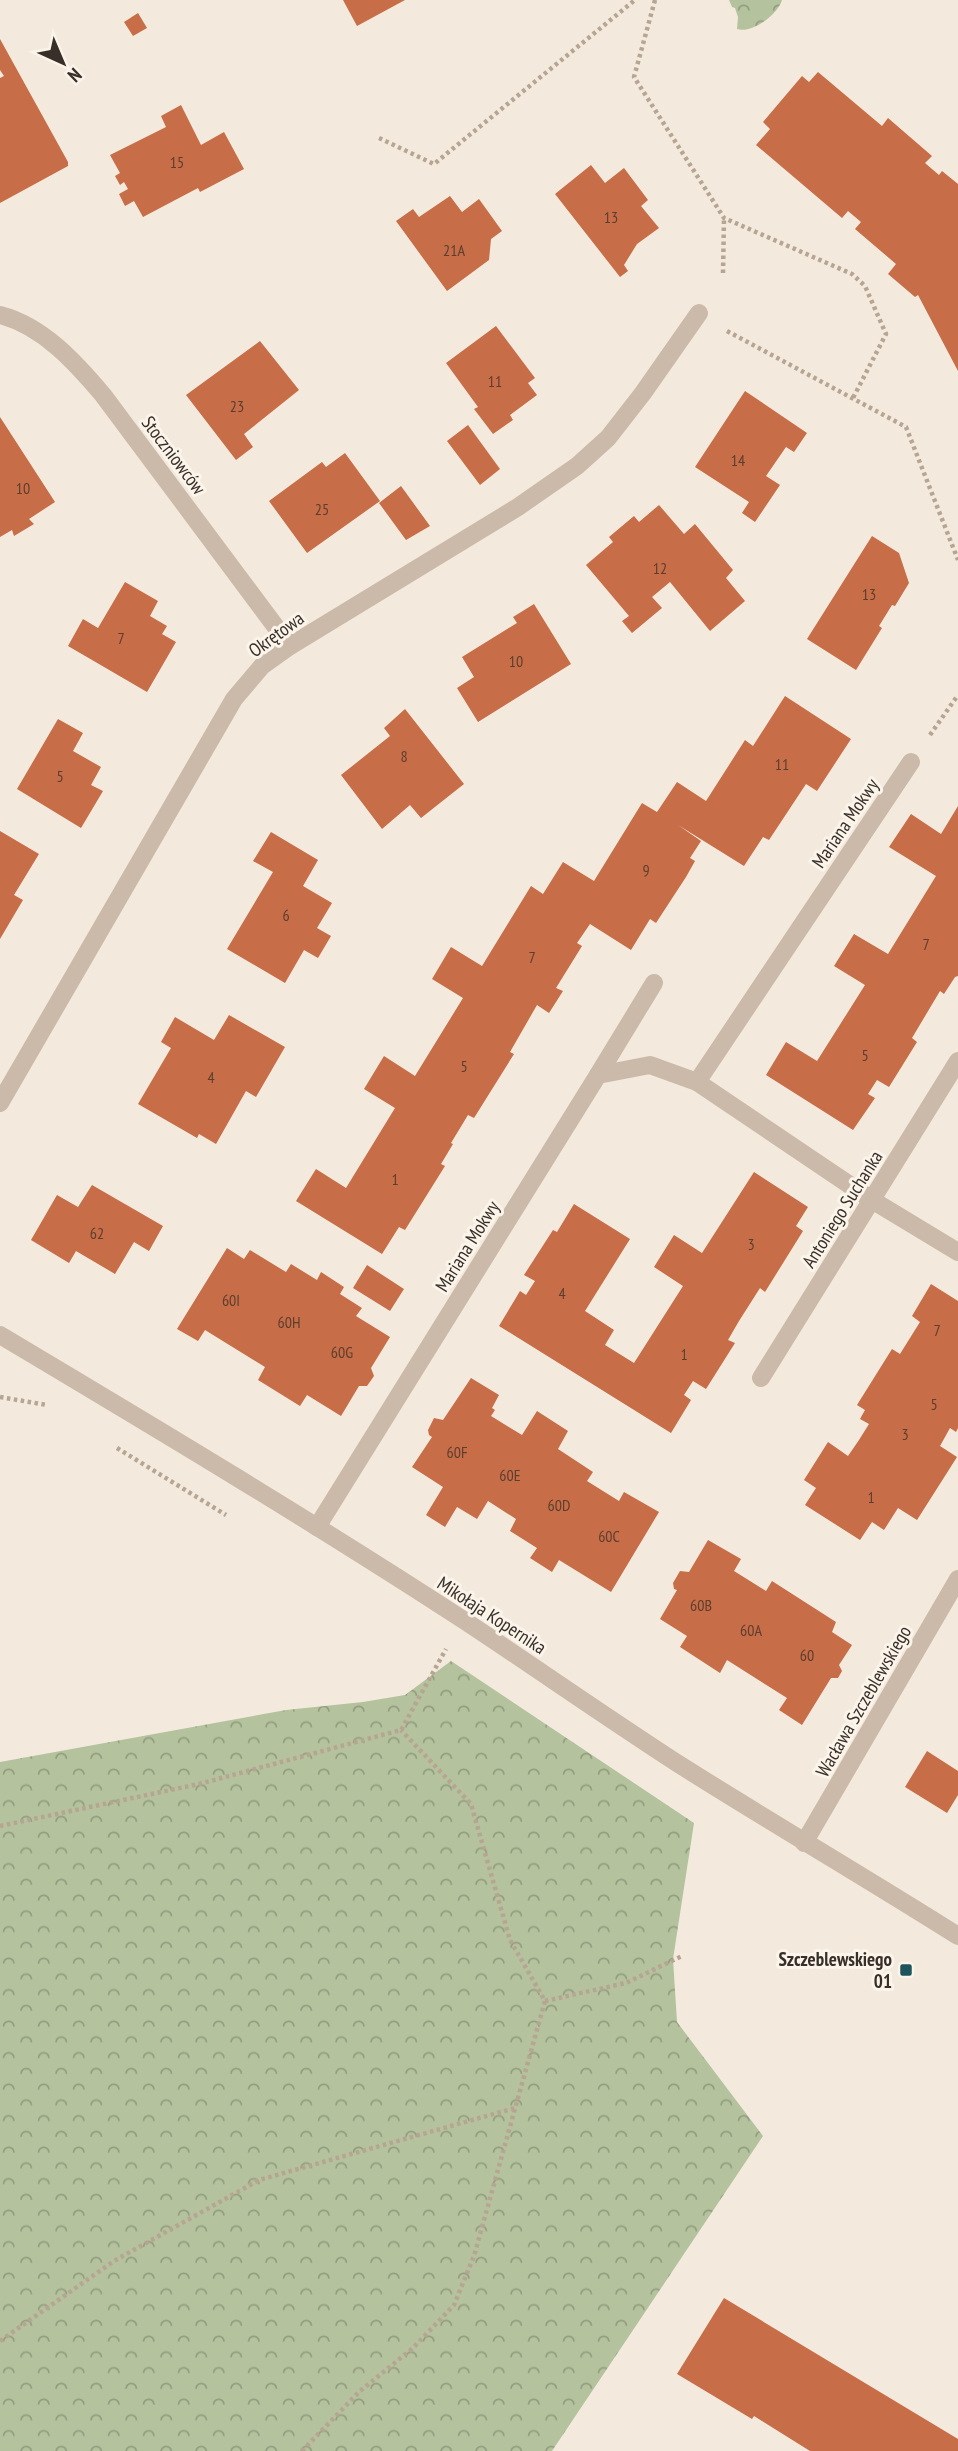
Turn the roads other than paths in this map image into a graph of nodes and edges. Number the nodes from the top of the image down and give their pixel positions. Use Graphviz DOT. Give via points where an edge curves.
graph roads {
  1 [pos="699,313"];
  2 [pos="0,315"];
  3 [pos="290,646"];
  4 [pos="912,762"];
  5 [pos="654,983"];
  6 [pos="958,1061"];
  7 [pos="598,1075"];
  8 [pos="697,1082"];
  9 [pos="0,1103"];
  10 [pos="872,1200"];
  11 [pos="958,1252"];
  12 [pos="0,1335"];
  13 [pos="761,1378"];
  14 [pos="317,1527"];
  15 [pos="958,1579"];
  16 [pos="804,1843"];
  17 [pos="958,1936"];
  1 -- 3 [label="street, Okrętowa" via="608,438 577,466"];
  2 -- 3 [label="street, Stoczniowców" via="17,319 43,336 79,367"];
  3 -- 9 [label="street, Okrętowa" via="262,666 234,699"];
  4 -- 8 [label="street, Mariana Mokwy"];
  5 -- 7 [label="street, Mariana Mokwy"];
  6 -- 10 [label="street, Antoniego Suchanka"];
  7 -- 8 [label="street" via="650,1065"];
  7 -- 14 [label="street, Mariana Mokwy"];
  8 -- 10 [label="street"];
  10 -- 11 [label="street"];
  10 -- 13 [label="street, Antoniego Suchanka"];
  12 -- 14 [label="street, Mikołaja Kopernika"];
  14 -- 16 [label="street, Mikołaja Kopernika"];
  15 -- 16 [label="street, Wacława Szczeblewskiego"];
  16 -- 17 [label="street, Mikołaja Kopernika"];
}
